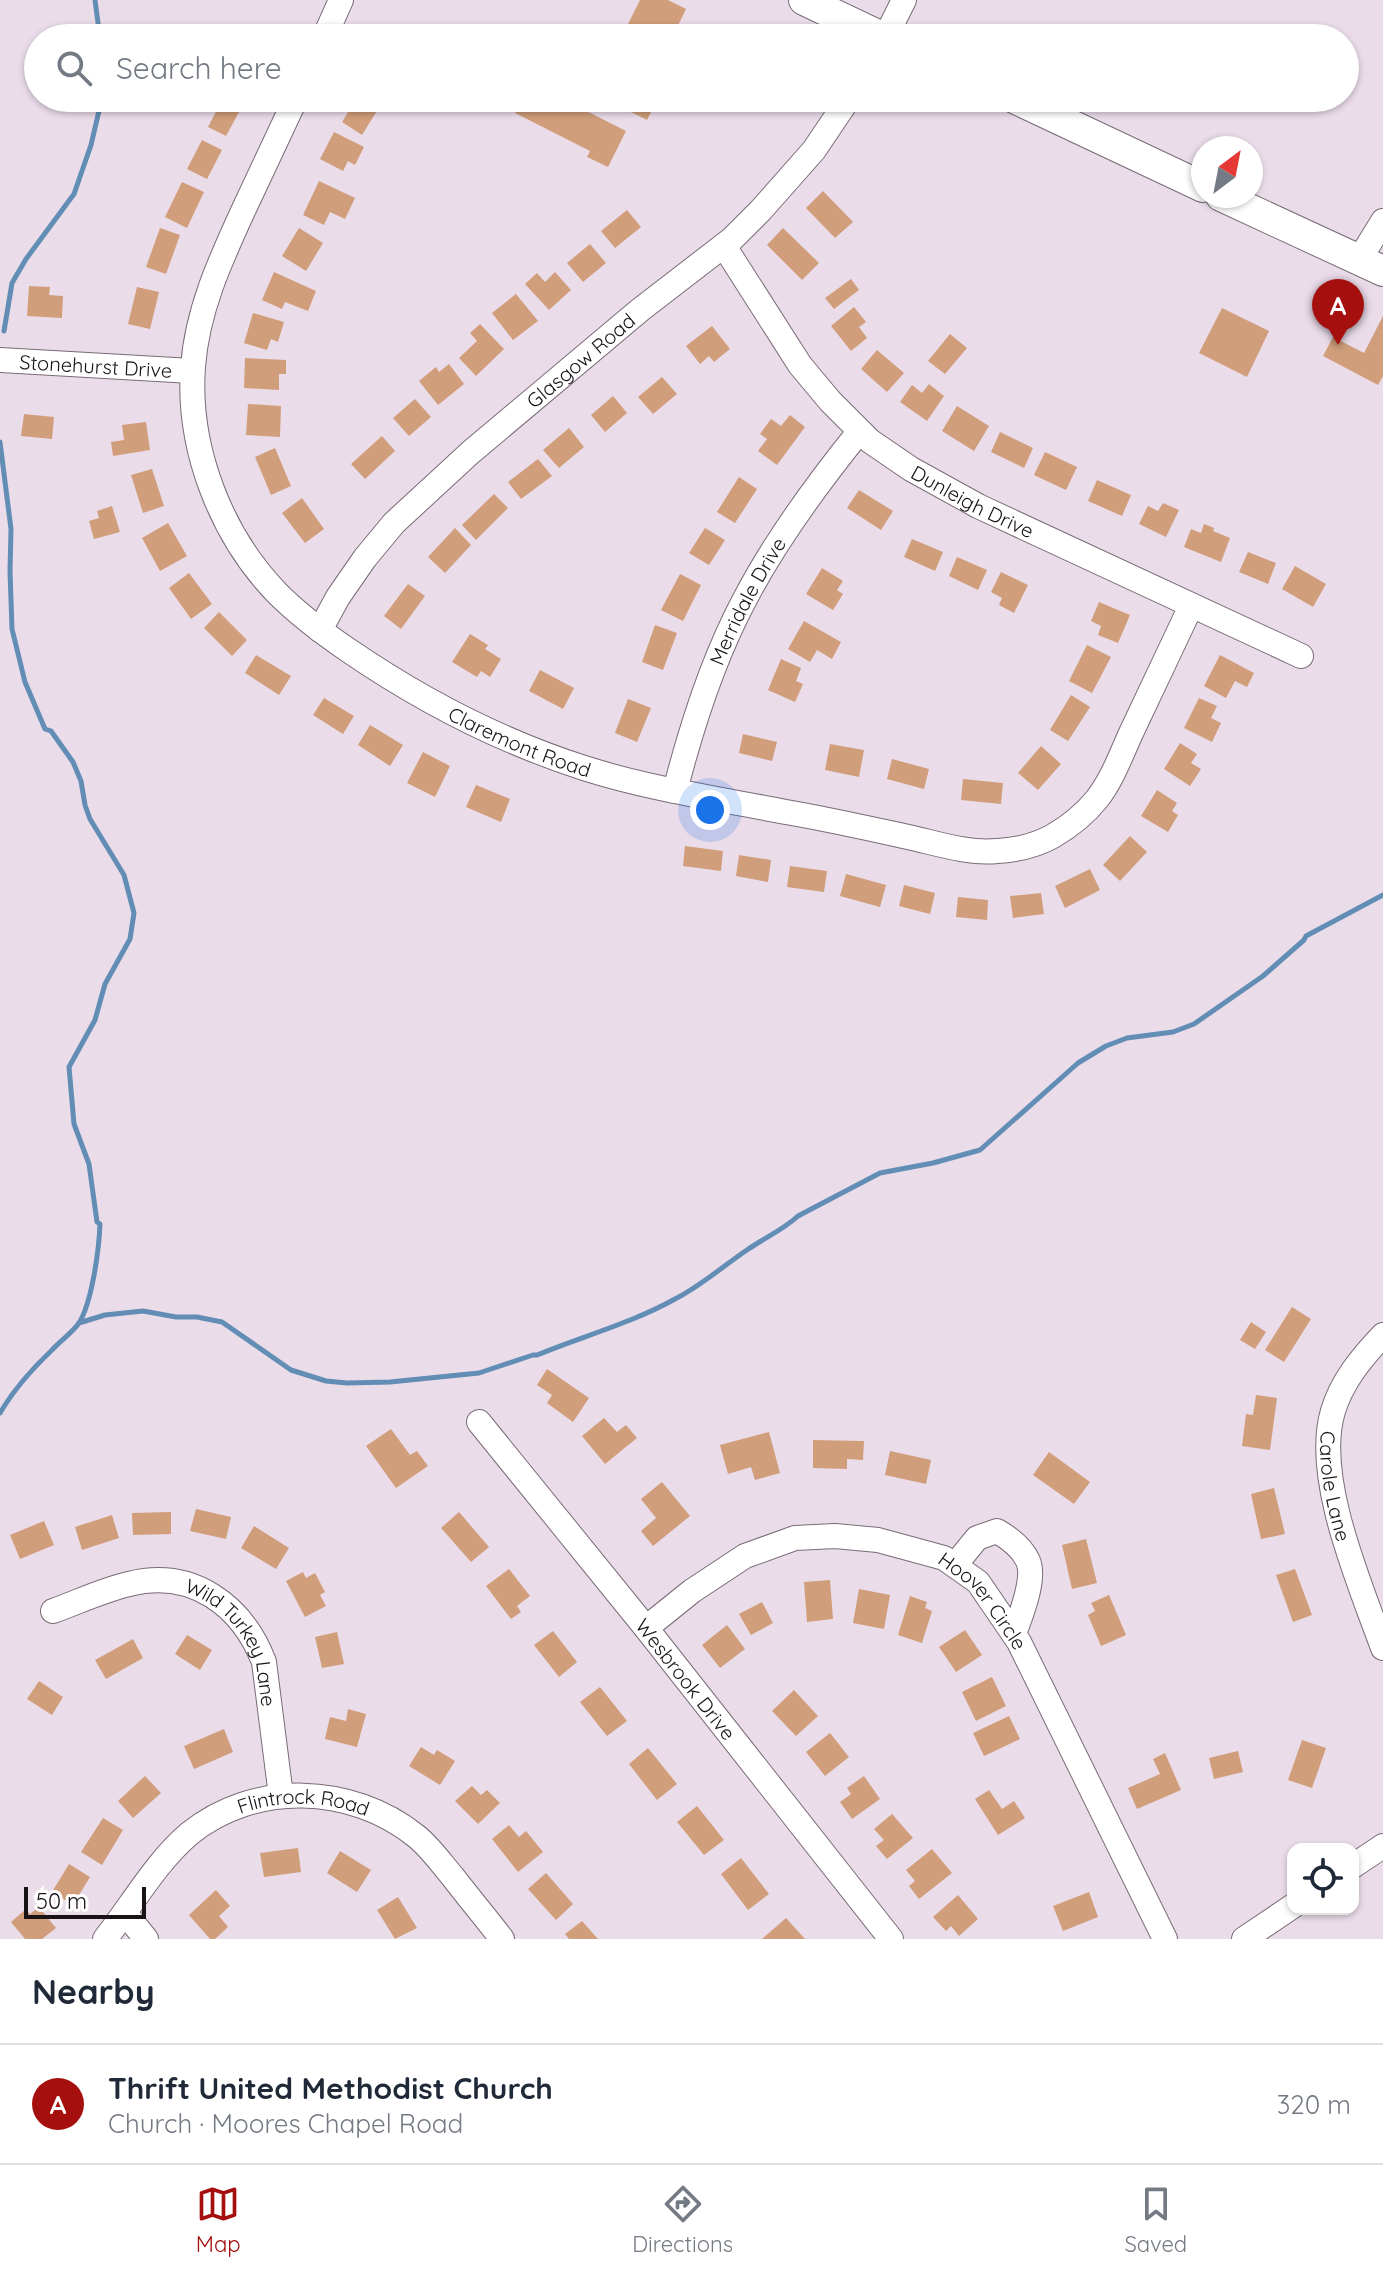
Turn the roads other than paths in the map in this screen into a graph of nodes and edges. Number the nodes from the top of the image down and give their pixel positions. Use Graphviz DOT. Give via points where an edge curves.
graph roads {
  1 [pos="341,0"];
  2 [pos="804,0"];
  3 [pos="904,0"];
  4 [pos="330,24"];
  5 [pos="855,24"];
  6 [pos="891,24"];
  7 [pos="289,112"];
  8 [pos="840,112"];
  9 [pos="1044,112"];
  10 [pos="1191,181"];
  11 [pos="1247,208"];
  12 [pos="1383,221"];
  13 [pos="724,246"];
  14 [pos="1371,265"];
  15 [pos="0,360"];
  16 [pos="192,371"];
  17 [pos="859,432"];
  18 [pos="1191,606"];
  19 [pos="320,630"];
  20 [pos="1301,656"];
  21 [pos="675,791"];
  22 [pos="1383,1335"];
  23 [pos="479,1422"];
  24 [pos="955,1565"];
  25 [pos="53,1611"];
  26 [pos="646,1628"];
  27 [pos="1014,1634"];
  28 [pos="1383,1648"];
  29 [pos="281,1796"];
  30 [pos="1383,1846"];
  31 [pos="1359,1862"];
  32 [pos="1287,1910"];
  33 [pos="125,1913"];
  34 [pos="105,1939"];
  35 [pos="146,1939"];
  36 [pos="502,1939"];
  37 [pos="891,1939"];
  38 [pos="1165,1939"];
  39 [pos="1244,1939"];
  1 -- 4 [label="street"];
  2 -- 5 [label="main road"];
  3 -- 6 [label="street"];
  7 -- 16 [label="street, Claremont Road" via="218,265 206,297"];
  8 -- 13 [label="street, Glasgow Road" via="814,150"];
  9 -- 10 [label="main road"];
  11 -- 14 [label="main road"];
  12 -- 14 [label="street"];
  13 -- 17 [label="street, Dunleigh Drive" via="800,365"];
  13 -- 19 [label="street, Glasgow Road" via="640,310 426,492 365,558"];
  15 -- 16 [label="street, Stonehurst Drive"];
  16 -- 19 [label="street, Claremont Road" via="206,472 227,524 261,575"];
  17 -- 18 [label="street, Dunleigh Drive" via="966,500"];
  17 -- 21 [label="street, Merridale Drive" via="800,508 746,597 710,675"];
  18 -- 20 [label="street, Dunleigh Drive"];
  18 -- 21 [label="street, Claremont Road" via="1103,791 1081,817 1041,841 985,852"];
  19 -- 21 [label="street, Claremont Road" via="389,678 486,730 585,768"];
  22 -- 28 [label="street, Carole Lane" via="1340,1395 1330,1424 1328,1456 1340,1520"];
  23 -- 26 [label="street, Wesbrook Drive"];
  24 -- 26 [label="street, Hoover Circle" via="878,1540 795,1538 745,1556"];
  24 -- 27 [label="street, Hoover Circle" via="978,1582"];
  24 -- 27 [label="street" via="977,1538 997,1531 1014,1542 1029,1563 1028,1594"];
  25 -- 29 [label="street, Wild Turkey Lane" via="153,1580 200,1589 230,1608 245,1624 264,1662"];
  26 -- 37 [label="street, Wesbrook Drive"];
  27 -- 38 [label="street, Hoover Circle"];
  29 -- 33 [label="street, Flintrock Road" via="225,1811 188,1835"];
  29 -- 36 [label="street, Flintrock Road" via="336,1799 397,1822 433,1853"];
  30 -- 31 [label="street"];
  32 -- 39 [label="street"];
  33 -- 34 [label="street, Flintrock Road"];
  33 -- 35 [label="street"];
}
